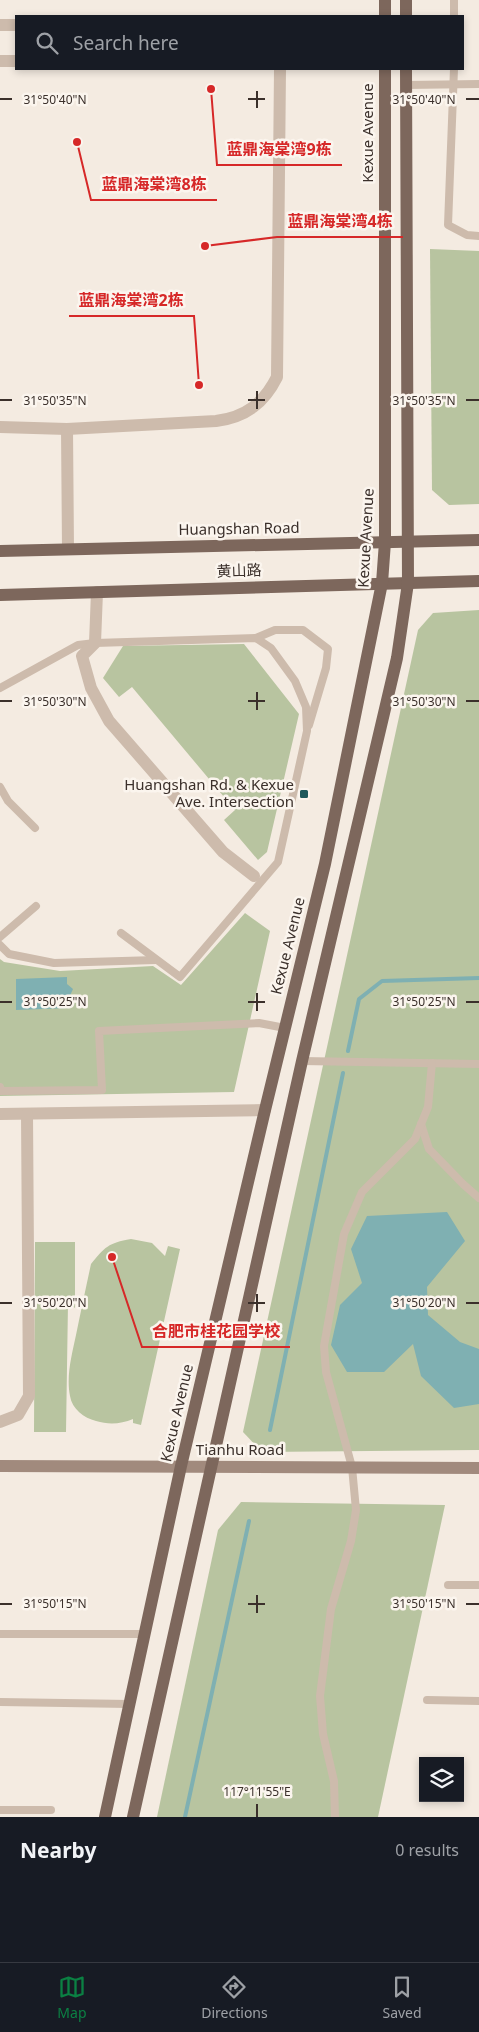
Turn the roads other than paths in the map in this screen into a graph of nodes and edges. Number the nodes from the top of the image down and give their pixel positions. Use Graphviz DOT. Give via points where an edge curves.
graph roads {
  1 [pos="385,0"];
  2 [pos="406,0"];
  3 [pos="454,0"];
  4 [pos="385,15"];
  5 [pos="406,15"];
  6 [pos="454,15"];
  7 [pos="0,25"];
  8 [pos="15,25"];
  9 [pos="0,61"];
  10 [pos="15,61"];
  11 [pos="280,70"];
  12 [pos="385,70"];
  13 [pos="406,70"];
  14 [pos="454,70"];
  15 [pos="454,84"];
  16 [pos="479,84"];
  17 [pos="406,85"];
  18 [pos="479,236"];
  19 [pos="0,427"];
  20 [pos="67,429"];
  21 [pos="479,540"];
  22 [pos="408,541"];
  23 [pos="385,542"];
  24 [pos="68,549"];
  25 [pos="0,551"];
  26 [pos="479,581"];
  27 [pos="408,582"];
  28 [pos="382,583"];
  29 [pos="97,592"];
  30 [pos="0,595"];
  31 [pos="256,638"];
  32 [pos="95,643"];
  33 [pos="0,688"];
  34 [pos="307,731"];
  35 [pos="1,792"];
  36 [pos="35,828"];
  37 [pos="254,876"];
  38 [pos="36,906"];
  39 [pos="121,933"];
  40 [pos="0,937"];
  41 [pos="0,945"];
  42 [pos="156,960"];
  43 [pos="285,1028"];
  44 [pos="302,1061"];
  45 [pos="432,1064"];
  46 [pos="479,1064"];
  47 [pos="0,1087"];
  48 [pos="265,1110"];
  49 [pos="0,1114"];
  50 [pos="27,1114"];
  51 [pos="421,1124"];
  52 [pos="479,1198"];
  53 [pos="0,1422"];
  54 [pos="0,1466"];
  55 [pos="181,1466"];
  56 [pos="213,1466"];
  57 [pos="352,1467"];
  58 [pos="479,1468"];
  59 [pos="448,1585"];
  60 [pos="479,1585"];
  61 [pos="0,1634"];
  62 [pos="145,1634"];
  63 [pos="427,1700"];
  64 [pos="479,1700"];
  65 [pos="0,1702"];
  66 [pos="130,1704"];
  67 [pos="0,1810"];
  68 [pos="51,1810"];
  69 [pos="105,1817"];
  70 [pos="133,1817"];
  71 [pos="335,1817"];
  1 -- 4 [label="main road"];
  2 -- 5 [label="main road"];
  3 -- 6 [label="lane"];
  7 -- 8 [label="street"];
  9 -- 10 [label="street"];
  11 -- 20 [label="street" via="277,377 270,392 232,419"];
  12 -- 23 [label="main road, Kexue Avenue"];
  13 -- 17 [label="main road"];
  14 -- 15 [label="lane"];
  15 -- 16 [label="lane"];
  15 -- 17 [label="lane"];
  15 -- 18 [label="lane" via="448,225 467,235"];
  17 -- 22 [label="main road"];
  19 -- 20 [label="street"];
  20 -- 24 [label="street"];
  21 -- 22 [label="main road, Huangshan Road"];
  22 -- 23 [label="main road, Huangshan Road"];
  22 -- 27 [label="main road"];
  23 -- 24 [label="main road, Huangshan Road"];
  23 -- 28 [label="main road, Kexue Avenue"];
  24 -- 25 [label="main road, Huangshan Road"];
  26 -- 27 [label="main road, 黄山路"];
  27 -- 28 [label="main road, 黄山路"];
  27 -- 44 [label="main road" via="397,658"];
  28 -- 29 [label="main road, 黄山路"];
  28 -- 43 [label="main road, Kexue Avenue" via="326,864"];
  29 -- 30 [label="main road, 黄山路"];
  29 -- 32 [label="street"];
  31 -- 32 [label="lane"];
  31 -- 34 [label="lane" via="271,648 295,681 306,707"];
  31 -- 34 [label="lane" via="275,630 303,630 328,649 326,668"];
  32 -- 33 [label="lane" via="78,645"];
  32 -- 37 [label="street" via="82,656 91,688 109,721 223,852"];
  34 -- 42 [label="lane" via="278,862 180,978"];
  35 -- 36 [label="lane"];
  38 -- 40 [label="lane"];
  39 -- 42 [label="lane"];
  41 -- 42 [label="lane" via="9,954 54,963"];
  43 -- 47 [label="lane" via="259,1023 100,1031 102,1090 1,1091"];
  43 -- 48 [label="main road, Kexue Avenue"];
  44 -- 45 [label="lane"];
  44 -- 56 [label="main road"];
  45 -- 46 [label="lane"];
  45 -- 51 [label="lane" via="428,1107"];
  48 -- 50 [label="street"];
  48 -- 55 [label="main road, Kexue Avenue"];
  49 -- 50 [label="street"];
  50 -- 53 [label="street" via="29,1396 18,1415"];
  51 -- 52 [label="lane" via="429,1149"];
  51 -- 57 [label="lane" via="415,1139 362,1192 344,1234 324,1346 326,1372"];
  54 -- 55 [label="street, Tianhu Road"];
  55 -- 56 [label="street, Tianhu Road"];
  55 -- 62 [label="main road, Kexue Avenue"];
  56 -- 57 [label="street, Tianhu Road"];
  56 -- 70 [label="main road"];
  57 -- 58 [label="street, Tianhu Road"];
  57 -- 71 [label="lane" via="356,1510 351,1541 331,1608 320,1696 334,1781"];
  59 -- 60 [label="lane"];
  61 -- 62 [label="lane"];
  62 -- 66 [label="main road, Kexue Avenue"];
  63 -- 64 [label="lane"];
  65 -- 66 [label="lane"];
  66 -- 69 [label="main road, Kexue Avenue"];
  67 -- 68 [label="lane"];
}
